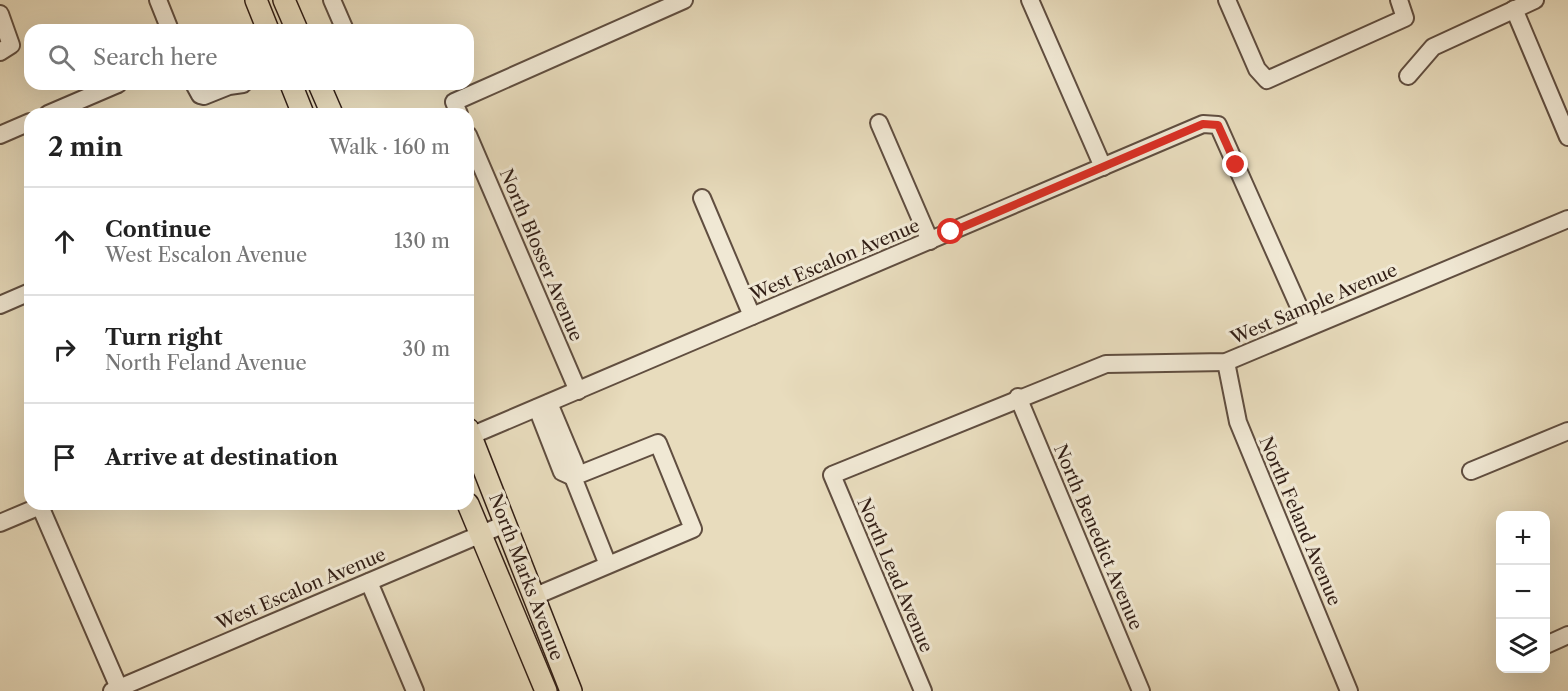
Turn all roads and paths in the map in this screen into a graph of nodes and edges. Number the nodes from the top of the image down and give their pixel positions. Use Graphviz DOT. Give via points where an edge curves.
graph roads {
  1 [pos="158,0"];
  2 [pos="255,0"];
  3 [pos="284,0"];
  4 [pos="332,0"];
  5 [pos="684,0"];
  6 [pos="1030,0"];
  7 [pos="1227,0"];
  8 [pos="1400,0"];
  9 [pos="1535,0"];
  10 [pos="1514,9"];
  11 [pos="0,14"];
  12 [pos="168,24"];
  13 [pos="265,24"];
  14 [pos="294,24"];
  15 [pos="342,24"];
  16 [pos="0,52"];
  17 [pos="1408,76"];
  18 [pos="104,90"];
  19 [pos="197,90"];
  20 [pos="220,90"];
  21 [pos="293,90"];
  22 [pos="322,90"];
  23 [pos="62,108"];
  24 [pos="301,108"];
  25 [pos="329,108"];
  26 [pos="456,108"];
  27 [pos="879,123"];
  28 [pos="24,125"];
  29 [pos="0,135"];
  30 [pos="1568,137"];
  31 [pos="474,149"];
  32 [pos="1103,167"];
  33 [pos="702,198"];
  34 [pos="1568,219"];
  35 [pos="930,241"];
  36 [pos="24,294"];
  37 [pos="0,304"];
  38 [pos="752,316"];
  39 [pos="1308,327"];
  40 [pos="1226,362"];
  41 [pos="578,391"];
  42 [pos="1018,397"];
  43 [pos="543,406"];
  44 [pos="1568,431"];
  45 [pos="474,432"];
  46 [pos="474,446"];
  47 [pos="1470,471"];
  48 [pos="832,475"];
  49 [pos="573,477"];
  50 [pos="31,510"];
  51 [pos="45,510"];
  52 [pos="470,510"];
  53 [pos="0,523"];
  54 [pos="505,524"];
  55 [pos="479,534"];
  56 [pos="608,565"];
  57 [pos="369,582"];
  58 [pos="533,597"];
  59 [pos="1568,635"];
  60 [pos="1550,643"];
  61 [pos="116,690"];
  62 [pos="415,691"];
  63 [pos="546,691"];
  64 [pos="572,691"];
  65 [pos="922,691"];
  66 [pos="1141,691"];
  67 [pos="1349,691"];
  1 -- 12 [label="street"];
  2 -- 13 [label="main road"];
  3 -- 14 [label="main road"];
  4 -- 15 [label="street"];
  5 -- 26 [label="street"];
  6 -- 32 [label="street"];
  7 -- 8 [label="street" via="1257,69 1267,80 1405,18"];
  9 -- 10 [label="street"];
  10 -- 17 [label="street" via="1433,47"];
  10 -- 30 [label="street"];
  11 -- 16 [label="street" via="11,45"];
  18 -- 23 [label="street"];
  19 -- 20 [label="street" via="204,96"];
  21 -- 24 [label="main road"];
  22 -- 25 [label="main road"];
  27 -- 35 [label="street"];
  28 -- 29 [label="street"];
  31 -- 41 [label="street, North Blosser Avenue"];
  32 -- 35 [label="street, West Escalon Avenue"];
  32 -- 39 [label="street, West Escalon Avenue" via="1192,127 1218,125"];
  33 -- 38 [label="street"];
  34 -- 39 [label="street, West Sample Avenue"];
  35 -- 38 [label="street, West Escalon Avenue"];
  36 -- 37 [label="street"];
  38 -- 41 [label="street, West Escalon Avenue"];
  39 -- 40 [label="street, West Sample Avenue"];
  40 -- 42 [label="street, West Sample Avenue" via="1106,363"];
  40 -- 67 [label="street, North Feland Avenue" via="1238,422"];
  41 -- 43 [label="street, West Escalon Avenue"];
  42 -- 48 [label="street, West Sample Avenue"];
  42 -- 66 [label="street, North Benedict Avenue"];
  43 -- 45 [label="street, West Escalon Avenue"];
  43 -- 49 [label="street" via="562,472"];
  44 -- 47 [label="street"];
  46 -- 54 [label="main road, North Marks Avenue"];
  48 -- 65 [label="street, North Lead Avenue"];
  49 -- 56 [label="street"];
  49 -- 56 [label="street" via="658,443 693,529"];
  50 -- 53 [label="street"];
  51 -- 61 [label="street"];
  52 -- 55 [label="main road, North Marks Avenue"];
  54 -- 55 [label="street, West Escalon Avenue"];
  54 -- 58 [label="main road, North Marks Avenue"];
  55 -- 57 [label="street, West Escalon Avenue"];
  55 -- 63 [label="main road, North Marks Avenue"];
  56 -- 58 [label="street"];
  57 -- 61 [label="street, West Escalon Avenue"];
  57 -- 62 [label="street"];
  58 -- 64 [label="main road, North Marks Avenue"];
  59 -- 60 [label="street"];
}
